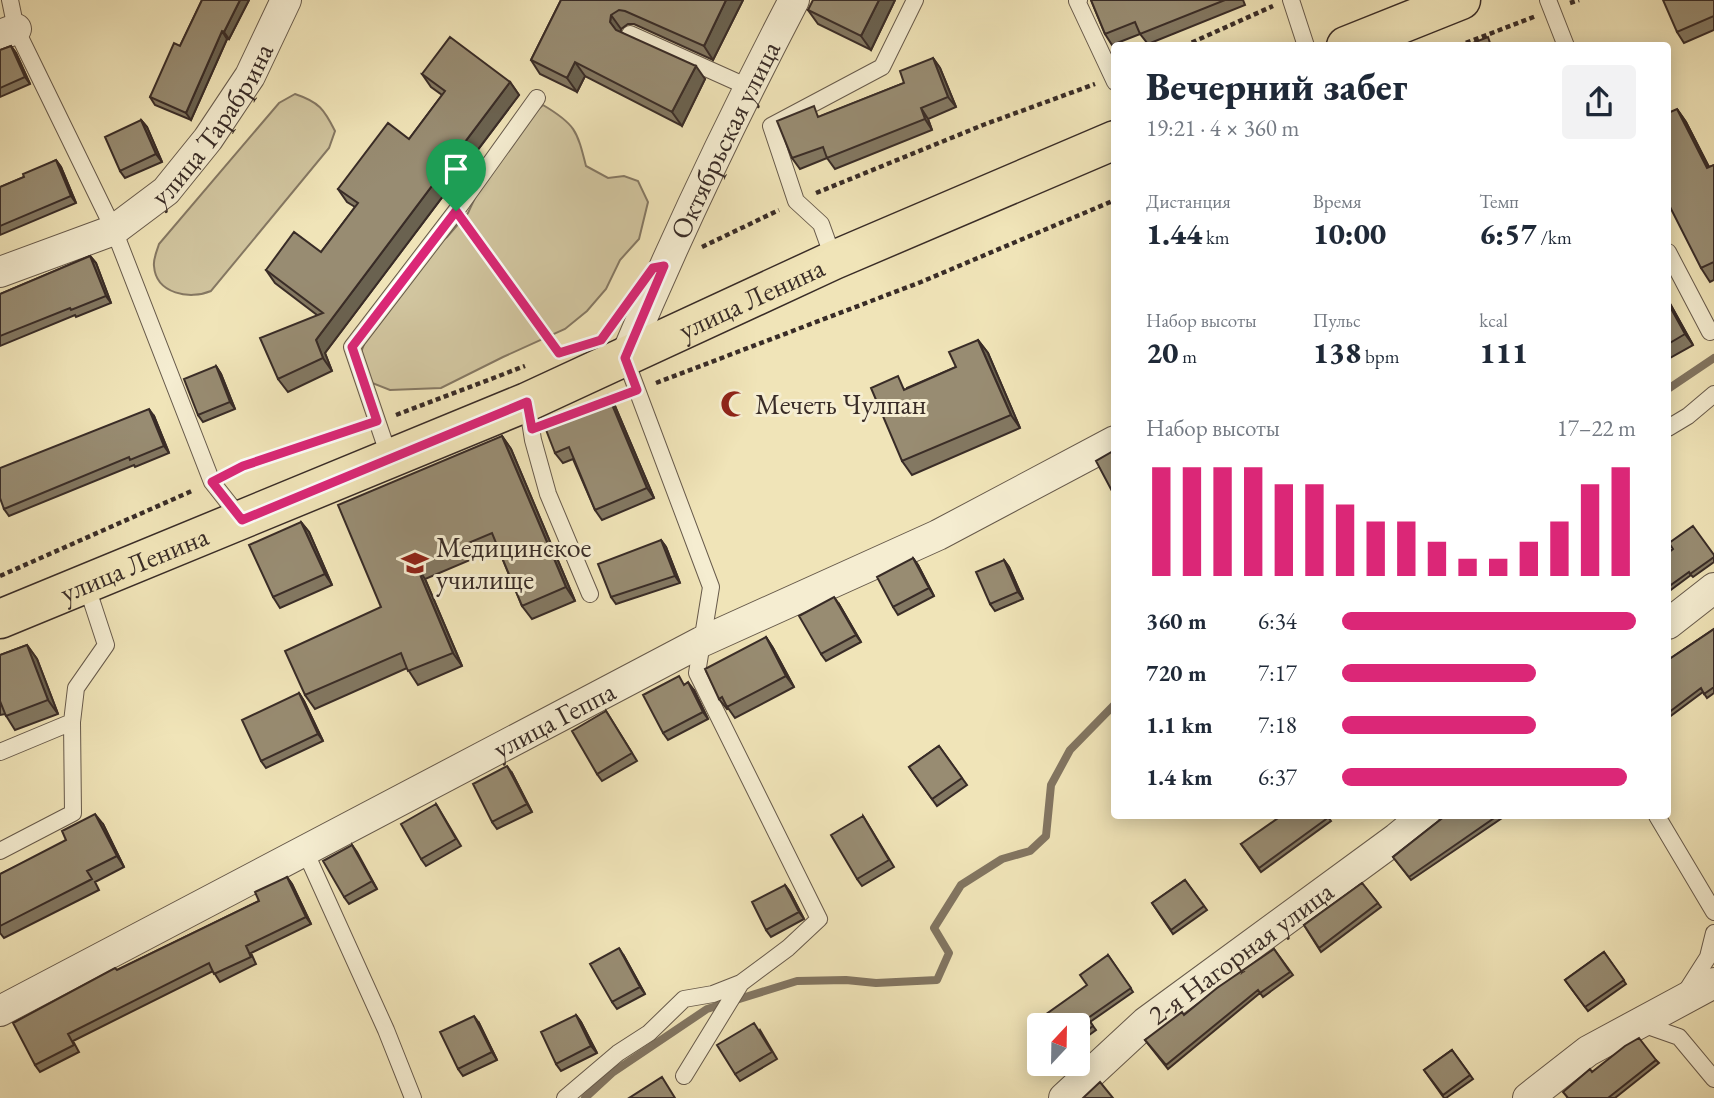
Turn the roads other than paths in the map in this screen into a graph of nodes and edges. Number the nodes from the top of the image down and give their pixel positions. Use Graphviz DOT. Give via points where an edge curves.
graph roads {
  1 [pos="286,0"];
  2 [pos="794,0"];
  3 [pos="915,0"];
  4 [pos="1079,0"];
  5 [pos="1291,0"];
  6 [pos="1461,0"];
  7 [pos="1550,5"];
  8 [pos="9,21"];
  9 [pos="630,34"];
  10 [pos="1305,42"];
  11 [pos="1356,42"];
  12 [pos="1564,42"];
  13 [pos="1111,74"];
  14 [pos="748,88"];
  15 [pos="537,98"];
  16 [pos="1111,146"];
  17 [pos="114,230"];
  18 [pos="1671,258"];
  19 [pos="834,260"];
  20 [pos="0,272"];
  21 [pos="1710,332"];
  22 [pos="631,374"];
  23 [pos="1714,394"];
  24 [pos="527,402"];
  25 [pos="1671,426"];
  26 [pos="1111,443"];
  27 [pos="390,459"];
  28 [pos="242,520"];
  29 [pos="86,584"];
  30 [pos="1714,587"];
  31 [pos="590,594"];
  32 [pos="0,619"];
  33 [pos="1671,622"];
  34 [pos="701,642"];
  35 [pos="72,722"];
  36 [pos="0,752"];
  37 [pos="1420,819"];
  38 [pos="1659,819"];
  39 [pos="0,851"];
  40 [pos="305,851"];
  41 [pos="1714,912"];
  42 [pos="1714,933"];
  43 [pos="741,983"];
  44 [pos="1714,984"];
  45 [pos="1676,1006"];
  46 [pos="0,1011"];
  47 [pos="1642,1024"];
  48 [pos="684,1076"];
  49 [pos="1714,1079"];
  50 [pos="413,1098"];
  51 [pos="565,1098"];
  52 [pos="1064,1098"];
  53 [pos="1528,1098"];
  1 -- 17 [label="street, улица Тарабрина" via="250,76 208,139 166,191"];
  2 -- 14 [label="street, Октябрьская улица"];
  3 -- 19 [label="lane" via="882,67 771,126 796,201 821,224"];
  4 -- 13 [label="lane"];
  5 -- 10 [label="lane"];
  6 -- 11 [label="main road"];
  7 -- 12 [label="lane"];
  8 -- 17 [label="lane"];
  9 -- 14 [label="lane"];
  14 -- 22 [label="street, Октябрьская улица" via="664,266"];
  15 -- 27 [label="lane" via="352,347"];
  16 -- 19 [label="main road, улица Ленина"];
  17 -- 20 [label="street, улица Тарабрина"];
  17 -- 28 [label="lane" via="212,482"];
  18 -- 21 [label="lane"];
  19 -- 22 [label="main road, улица Ленина"];
  22 -- 24 [label="main road, улица Ленина"];
  22 -- 34 [label="lane" via="711,587"];
  23 -- 25 [label="lane"];
  24 -- 27 [label="main road, улица Ленина"];
  24 -- 31 [label="lane" via="548,494"];
  26 -- 34 [label="street, улица Геппа" via="937,535"];
  27 -- 28 [label="main road, улица Ленина"];
  28 -- 29 [label="main road, улица Ленина"];
  29 -- 32 [label="main road, улица Ленина"];
  29 -- 35 [label="lane" via="106,645 76,688"];
  30 -- 33 [label="street"];
  34 -- 40 [label="street, улица Геппа"];
  34 -- 43 [label="lane" via="697,673 819,919"];
  35 -- 36 [label="lane"];
  35 -- 39 [label="lane" via="73,813"];
  37 -- 52 [label="street, 2-я Нагорная улица" via="1146,1022"];
  38 -- 41 [label="lane"];
  40 -- 46 [label="street, улица Геппа"];
  40 -- 50 [label="lane"];
  42 -- 45 [label="lane" via="1708,957"];
  43 -- 48 [label="lane"];
  43 -- 51 [label="lane" via="684,999 649,1033"];
  44 -- 45 [label="street"];
  45 -- 47 [label="street"];
  47 -- 49 [label="lane" via="1679,1037"];
  47 -- 53 [label="street" via="1588,1051"];
}
